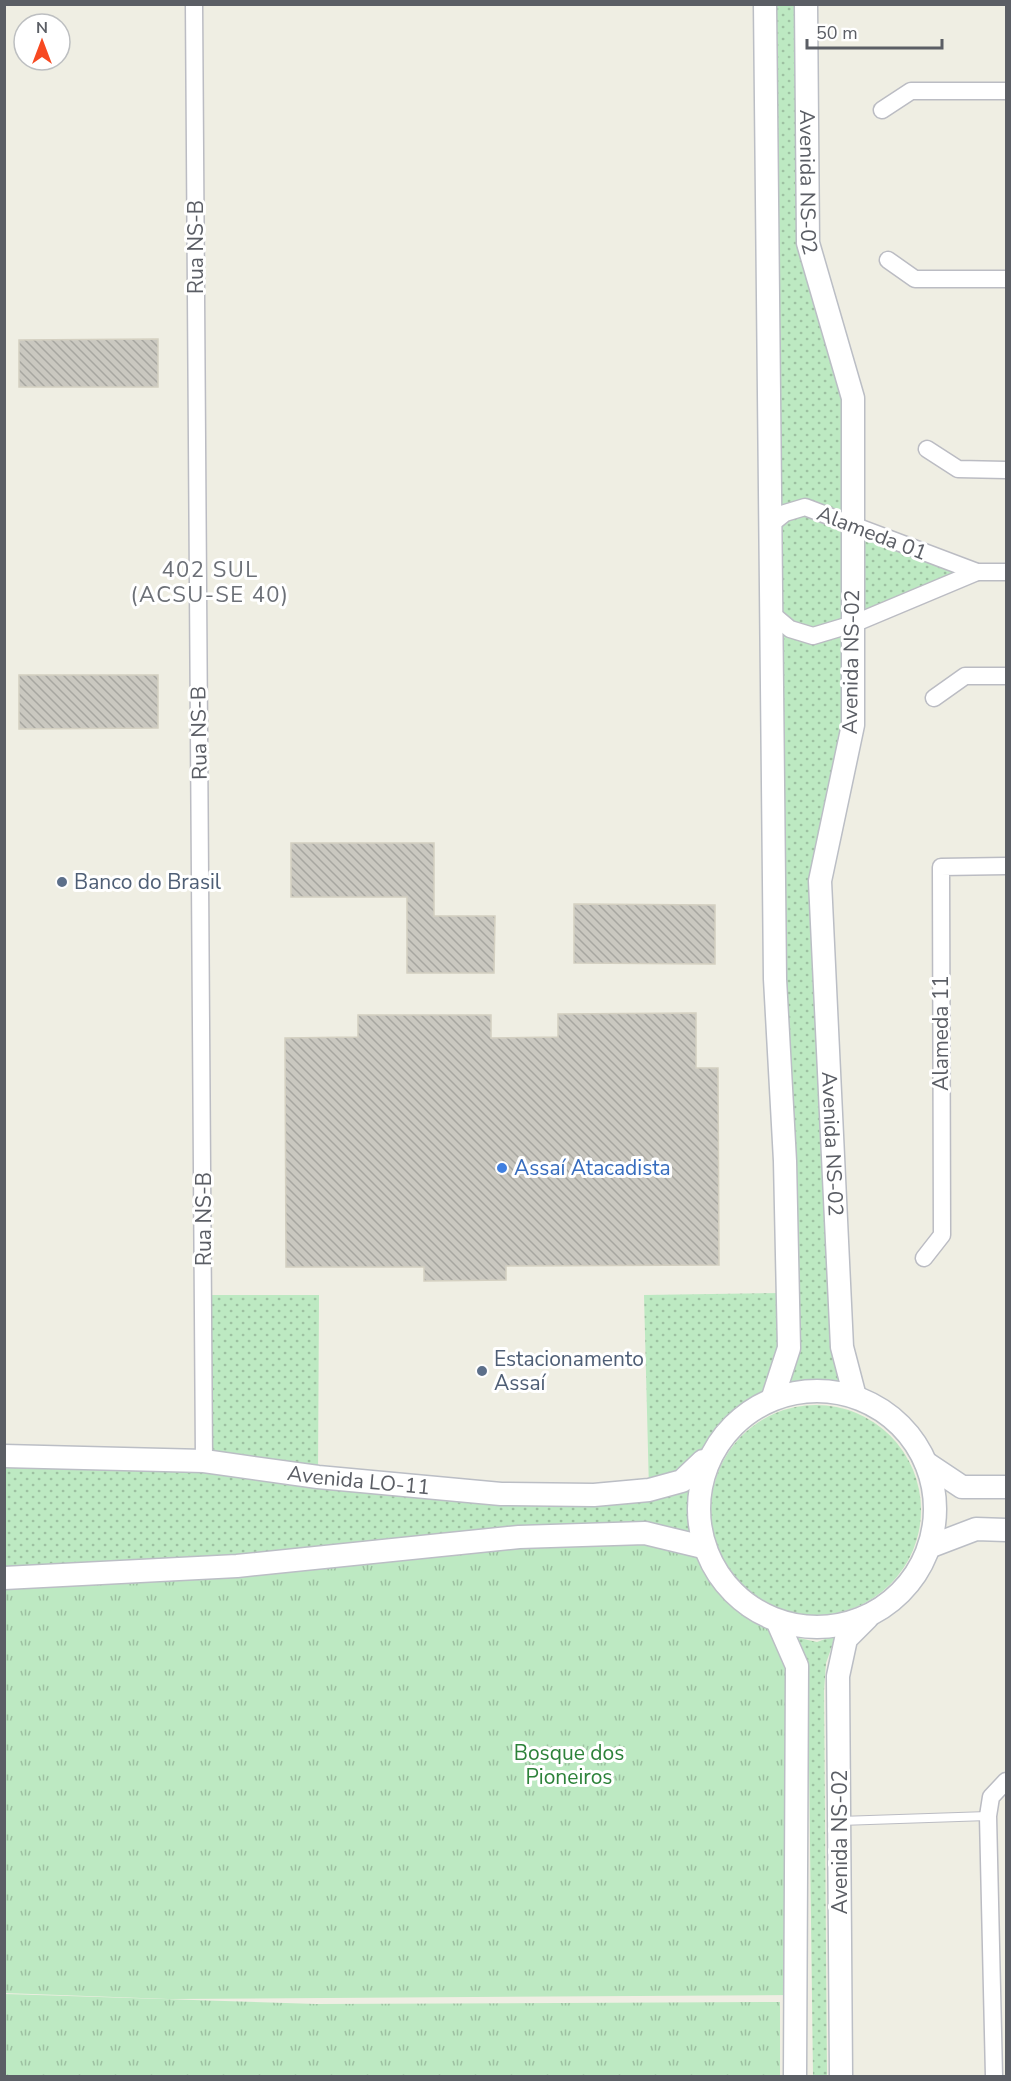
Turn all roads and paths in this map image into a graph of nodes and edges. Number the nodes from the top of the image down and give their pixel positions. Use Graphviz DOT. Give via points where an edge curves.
graph roads {
  1 [pos="194,4"];
  2 [pos="765,4"];
  3 [pos="806,4"];
  4 [pos="1006,91"];
  5 [pos="882,110"];
  6 [pos="888,260"];
  7 [pos="1006,279"];
  8 [pos="927,449"];
  9 [pos="1006,470"];
  10 [pos="770,525"];
  11 [pos="853,525"];
  12 [pos="977,572"];
  13 [pos="1006,572"];
  14 [pos="771,613"];
  15 [pos="853,624"];
  16 [pos="1006,676"];
  17 [pos="934,698"];
  18 [pos="1006,866"];
  19 [pos="924,1258"];
  20 [pos="855,1393"];
  21 [pos="774,1394"];
  22 [pos="4,1456"];
  23 [pos="204,1461"];
  24 [pos="704,1461"];
  25 [pos="926,1463"];
  26 [pos="1006,1487"];
  27 [pos="1006,1530"];
  28 [pos="934,1545"];
  29 [pos="703,1547"];
  30 [pos="4,1578"];
  31 [pos="867,1618"];
  32 [pos="779,1625"];
  33 [pos="1006,1781"];
  34 [pos="987,1816"];
  35 [pos="839,1821"];
  36 [pos="795,2076"];
  37 [pos="841,2076"];
  38 [pos="994,2076"];
  1 -- 23 [label="street, Rua NS-B"];
  2 -- 10 [label="street, Avenida NS-02"];
  3 -- 11 [label="street, Avenida NS-02" via="808,243 853,398"];
  4 -- 5 [label="street" via="911,91"];
  6 -- 7 [label="street" via="915,279"];
  8 -- 9 [label="street" via="958,470"];
  10 -- 11 [label="street, Alameda 01" via="785,513 805,507"];
  10 -- 14 [label="street, Avenida NS-02"];
  11 -- 12 [label="street, Alameda 01"];
  11 -- 15 [label="street, Avenida NS-02"];
  12 -- 13 [label="street, Alameda 01"];
  12 -- 15 [label="street, Alameda 01"];
  14 -- 15 [label="street, Alameda 01" via="790,629 813,636"];
  14 -- 21 [label="street, Avenida NS-02" via="775,980 786,1161 789,1348"];
  15 -- 20 [label="street, Avenida NS-02" via="853,725 820,881 842,1347"];
  16 -- 17 [label="street" via="965,676"];
  18 -- 19 [label="street, Alameda 11" via="941,867 942,1235"];
  20 -- 21 [label="street"];
  20 -- 25 [label="street" via="909,1435"];
  21 -- 24 [label="street, Avenida LO-11" via="732,1425"];
  22 -- 23 [label="street, Avenida LO-11"];
  23 -- 24 [label="street, Avenida LO-11" via="318,1477 501,1494 594,1496 649,1490 682,1480"];
  24 -- 29 [label="street" via="698,1511"];
  25 -- 26 [label="street" via="962,1486"];
  25 -- 28 [label="street" via="937,1501"];
  27 -- 28 [label="street" via="976,1529"];
  28 -- 31 [label="street, Avenida NS-02" via="911,1585"];
  29 -- 30 [label="street" via="645,1533 519,1537 237,1566"];
  29 -- 32 [label="street" via="726,1585"];
  31 -- 32 [label="street" via="834,1625"];
  31 -- 35 [label="street, Avenida NS-02" via="846,1639 838,1676"];
  32 -- 36 [label="street, Avenida NS-02" via="797,1666"];
  33 -- 34 [label="street" via="991,1797"];
  34 -- 35 [label="lane"];
  34 -- 38 [label="street"];
  35 -- 37 [label="street, Avenida NS-02"];
}
